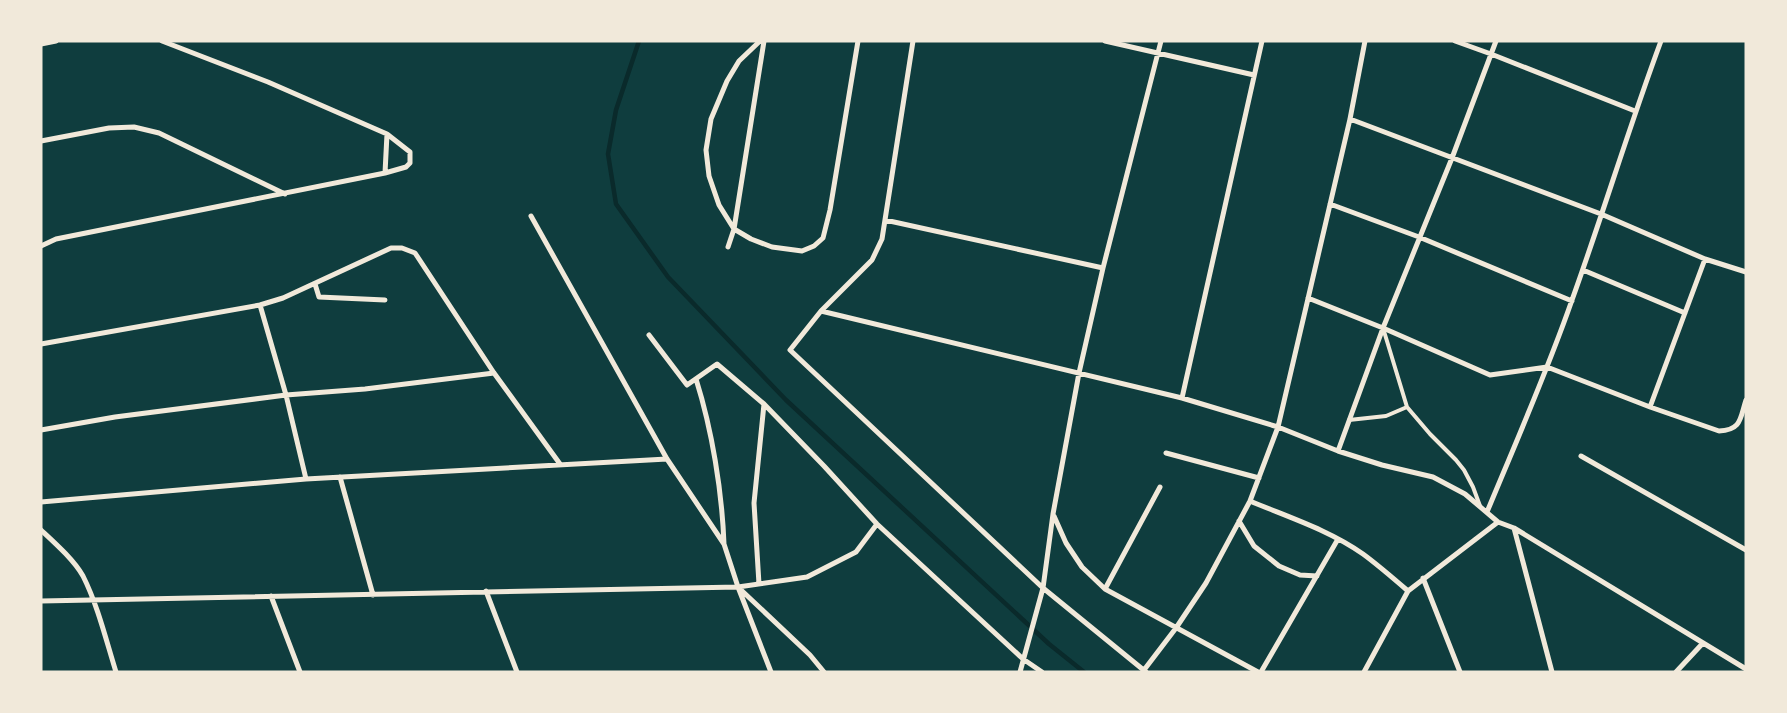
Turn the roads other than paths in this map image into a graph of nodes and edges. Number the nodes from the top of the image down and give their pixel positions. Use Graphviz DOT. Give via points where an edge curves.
graph roads {
  1 [pos="56,41"];
  2 [pos="162,41"];
  3 [pos="762,41"];
  4 [pos="858,41"];
  5 [pos="913,41"];
  6 [pos="1106,41"];
  7 [pos="1161,41"];
  8 [pos="1262,41"];
  9 [pos="1365,41"];
  10 [pos="1455,41"];
  11 [pos="1496,41"];
  12 [pos="1661,41"];
  13 [pos="41,44"];
  14 [pos="1159,52"];
  15 [pos="1491,54"];
  16 [pos="1254,75"];
  17 [pos="1635,111"];
  18 [pos="1350,119"];
  19 [pos="387,134"];
  20 [pos="41,141"];
  21 [pos="1452,158"];
  22 [pos="385,173"];
  23 [pos="285,194"];
  24 [pos="1330,204"];
  25 [pos="1601,214"];
  26 [pos="531,216"];
  27 [pos="885,220"];
  28 [pos="734,229"];
  29 [pos="1419,237"];
  30 [pos="41,246"];
  31 [pos="728,247"];
  32 [pos="1705,259"];
  33 [pos="1103,268"];
  34 [pos="1583,270"];
  35 [pos="1746,272"];
  36 [pos="314,284"];
  37 [pos="1308,298"];
  38 [pos="385,300"];
  39 [pos="1572,301"];
  40 [pos="260,305"];
  41 [pos="820,311"];
  42 [pos="1685,313"];
  43 [pos="1383,328"];
  44 [pos="649,335"];
  45 [pos="41,344"];
  46 [pos="1547,368"];
  47 [pos="494,373"];
  48 [pos="1079,373"];
  49 [pos="696,379"];
  50 [pos="286,395"];
  51 [pos="1182,398"];
  52 [pos="1746,400"];
  53 [pos="764,404"];
  54 [pos="1650,406"];
  55 [pos="1407,407"];
  56 [pos="1349,420"];
  57 [pos="1278,426"];
  58 [pos="41,430"];
  59 [pos="1338,451"];
  60 [pos="1166,453"];
  61 [pos="1580,456"];
  62 [pos="667,459"];
  63 [pos="560,464"];
  64 [pos="340,477"];
  65 [pos="1259,478"];
  66 [pos="306,479"];
  67 [pos="1160,487"];
  68 [pos="1250,501"];
  69 [pos="41,502"];
  70 [pos="1480,506"];
  71 [pos="1487,512"];
  72 [pos="1053,514"];
  73 [pos="1239,522"];
  74 [pos="1498,522"];
  75 [pos="877,524"];
  76 [pos="1514,528"];
  77 [pos="41,530"];
  78 [pos="1338,539"];
  79 [pos="724,544"];
  80 [pos="1746,550"];
  81 [pos="1317,576"];
  82 [pos="1422,578"];
  83 [pos="758,584"];
  84 [pos="738,587"];
  85 [pos="1043,588"];
  86 [pos="1105,589"];
  87 [pos="1408,591"];
  88 [pos="486,592"];
  89 [pos="373,595"];
  90 [pos="271,596"];
  91 [pos="93,600"];
  92 [pos="41,601"];
  93 [pos="1176,628"];
  94 [pos="1703,643"];
  95 [pos="1023,659"];
  96 [pos="1746,669"];
  97 [pos="1145,671"];
  98 [pos="116,672"];
  99 [pos="300,672"];
  100 [pos="516,672"];
  101 [pos="771,672"];
  102 [pos="824,672"];
  103 [pos="1020,672"];
  104 [pos="1042,672"];
  105 [pos="1259,672"];
  106 [pos="1364,672"];
  107 [pos="1460,672"];
  108 [pos="1552,672"];
  109 [pos="1676,672"];
  1 -- 13 [label="street"];
  2 -- 19 [label="street" via="268,82"];
  3 -- 28 [label="street"];
  3 -- 28 [label="street" via="739,62 727,81 711,119 706,150 709,176 719,205"];
  4 -- 28 [label="street" via="823,238 802,251 772,247"];
  5 -- 27 [label="street"];
  6 -- 14 [label="street"];
  7 -- 14 [label="street"];
  8 -- 16 [label="street"];
  9 -- 18 [label="street"];
  10 -- 15 [label="street"];
  11 -- 15 [label="street"];
  12 -- 17 [label="street"];
  14 -- 16 [label="street"];
  14 -- 33 [label="street"];
  15 -- 17 [label="street"];
  15 -- 21 [label="street"];
  16 -- 51 [label="street"];
  17 -- 25 [label="street"];
  18 -- 21 [label="street"];
  18 -- 24 [label="street"];
  19 -- 22 [label="street"];
  19 -- 22 [label="street" via="407,148 411,157 406,167"];
  20 -- 23 [label="street" via="108,128 134,127 159,133"];
  21 -- 25 [label="street"];
  21 -- 29 [label="street"];
  22 -- 23 [label="street"];
  23 -- 30 [label="street" via="56,239"];
  24 -- 29 [label="street"];
  24 -- 37 [label="street"];
  25 -- 32 [label="street"];
  25 -- 34 [label="street"];
  26 -- 62 [label="street"];
  27 -- 33 [label="street"];
  27 -- 41 [label="street" via="882,239 872,260"];
  28 -- 31 [label="street"];
  29 -- 39 [label="street"];
  29 -- 43 [label="street"];
  32 -- 35 [label="street"];
  32 -- 42 [label="street"];
  33 -- 48 [label="street"];
  34 -- 39 [label="street"];
  34 -- 42 [label="street"];
  36 -- 38 [label="street" via="320,297"];
  36 -- 40 [label="street"];
  36 -- 47 [label="street" via="392,248 415,253"];
  37 -- 43 [label="street"];
  37 -- 57 [label="street"];
  39 -- 46 [label="street"];
  40 -- 45 [label="street"];
  40 -- 50 [label="street"];
  41 -- 48 [label="street"];
  41 -- 85 [label="street" via="790,350"];
  42 -- 54 [label="street"];
  43 -- 46 [label="street" via="1490,375"];
  43 -- 55 [label="lane"];
  43 -- 56 [label="street"];
  44 -- 49 [label="street" via="687,385"];
  46 -- 54 [label="street"];
  46 -- 71 [label="street"];
  47 -- 50 [label="street" via="364,390"];
  47 -- 63 [label="street"];
  48 -- 51 [label="street"];
  48 -- 72 [label="street"];
  49 -- 53 [label="street" via="717,364"];
  49 -- 79 [label="street" via="706,412 723,510"];
  50 -- 58 [label="street"];
  50 -- 66 [label="street"];
  51 -- 57 [label="street"];
  52 -- 54 [label="street" via="1739,424 1730,430 1719,431"];
  53 -- 75 [label="street"];
  53 -- 83 [label="street" via="754,503"];
  55 -- 56 [label="lane" via="1386,416"];
  55 -- 70 [label="lane" via="1464,470"];
  56 -- 59 [label="street"];
  57 -- 59 [label="street"];
  57 -- 65 [label="street"];
  59 -- 70 [label="street" via="1433,477"];
  60 -- 65 [label="street"];
  61 -- 80 [label="street"];
  62 -- 63 [label="street"];
  62 -- 79 [label="street"];
  63 -- 64 [label="street"];
  64 -- 66 [label="street"];
  64 -- 89 [label="street"];
  65 -- 68 [label="street"];
  66 -- 69 [label="street"];
  67 -- 86 [label="street"];
  68 -- 73 [label="street"];
  68 -- 78 [label="street"];
  70 -- 71 [label="street"];
  71 -- 74 [label="street"];
  72 -- 85 [label="street"];
  72 -- 86 [label="street" via="1066,543 1082,567"];
  73 -- 81 [label="street" via="1254,546 1279,566 1300,575"];
  73 -- 93 [label="street" via="1206,583"];
  74 -- 76 [label="street"];
  74 -- 82 [label="street"];
  75 -- 83 [label="street" via="856,552 807,578"];
  75 -- 95 [label="street"];
  76 -- 94 [label="street"];
  76 -- 108 [label="street"];
  77 -- 91 [label="street" via="82,575"];
  78 -- 81 [label="street"];
  78 -- 87 [label="street" via="1362,553"];
  79 -- 84 [label="street"];
  81 -- 105 [label="street"];
  82 -- 87 [label="street"];
  82 -- 107 [label="street"];
  83 -- 84 [label="street"];
  84 -- 88 [label="street"];
  84 -- 101 [label="street"];
  84 -- 102 [label="street"];
  85 -- 95 [label="street"];
  85 -- 97 [label="street"];
  86 -- 93 [label="street"];
  87 -- 106 [label="street"];
  88 -- 89 [label="street"];
  88 -- 100 [label="street"];
  89 -- 90 [label="street"];
  90 -- 91 [label="street"];
  90 -- 99 [label="street"];
  91 -- 92 [label="street"];
  91 -- 98 [label="street"];
  93 -- 97 [label="street"];
  93 -- 105 [label="street"];
  94 -- 96 [label="street"];
  94 -- 109 [label="street"];
  95 -- 103 [label="street"];
  95 -- 104 [label="street"];
}
